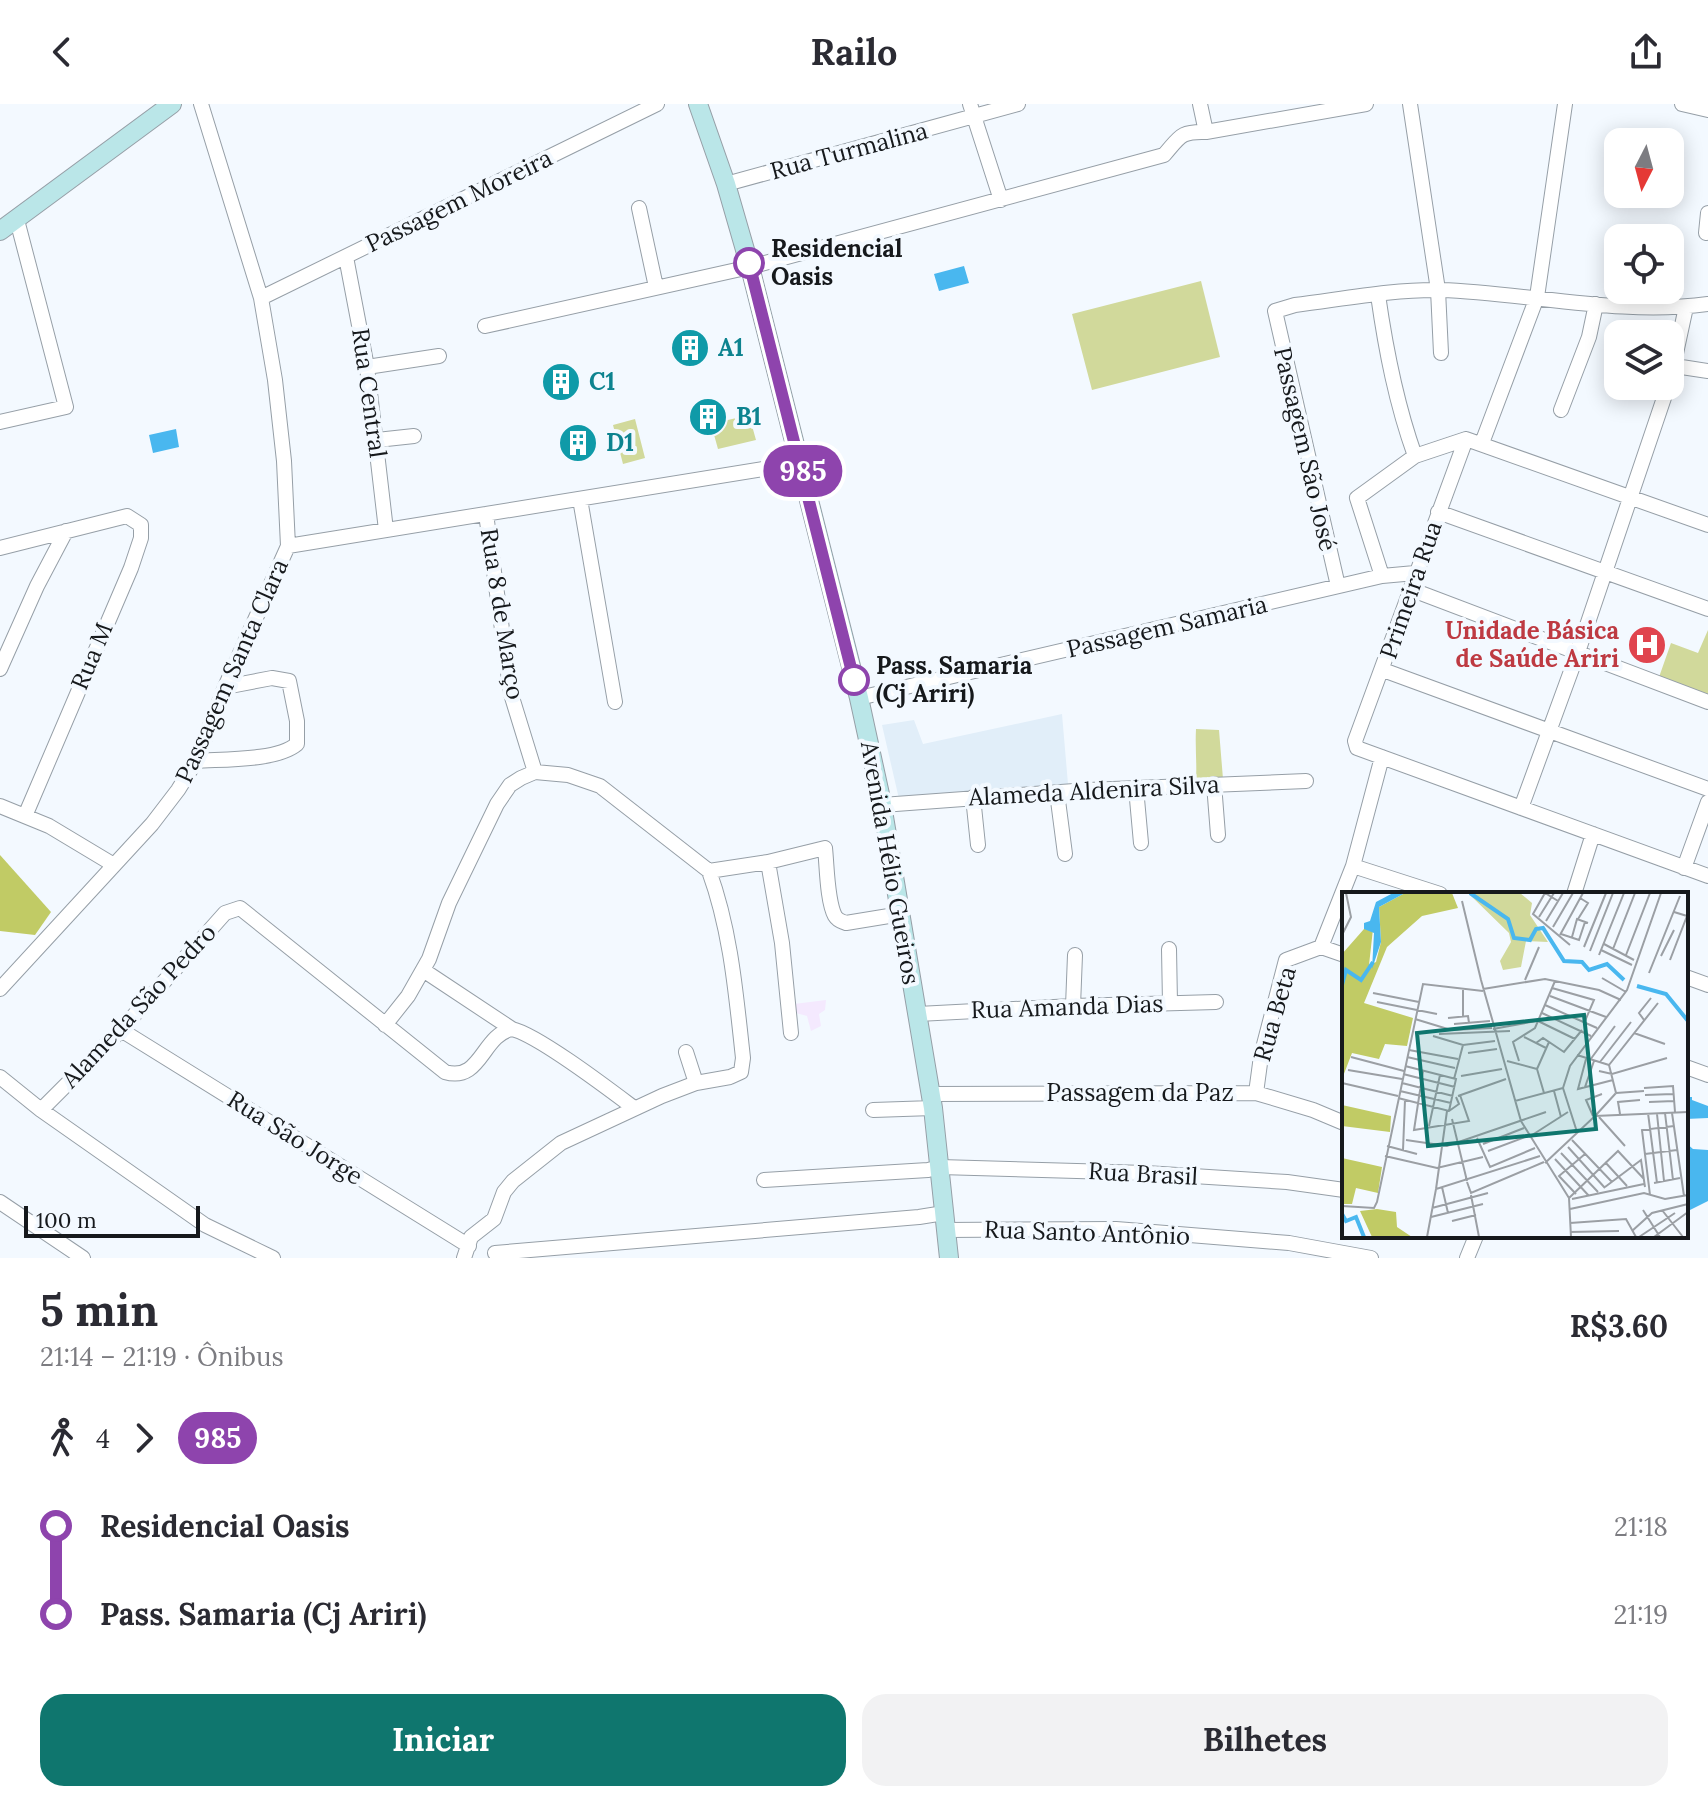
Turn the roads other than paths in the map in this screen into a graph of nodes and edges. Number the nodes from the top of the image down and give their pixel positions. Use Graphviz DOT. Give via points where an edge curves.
graph roads {
  1 [pos="172,104"];
  2 [pos="201,104"];
  3 [pos="657,104"];
  4 [pos="698,104"];
  5 [pos="1018,104"];
  6 [pos="1200,104"];
  7 [pos="1366,104"];
  8 [pos="1410,104"];
  9 [pos="1565,104"];
  10 [pos="1682,104"];
  11 [pos="972,110"];
  12 [pos="1708,110"];
  13 [pos="1206,132"];
  14 [pos="726,184"];
  15 [pos="1001,200"];
  16 [pos="639,208"];
  17 [pos="1708,213"];
  18 [pos="17,220"];
  19 [pos="0,231"];
  20 [pos="1706,233"];
  21 [pos="346,257"];
  22 [pos="750,267"];
  23 [pos="656,287"];
  24 [pos="1438,290"];
  25 [pos="1378,295"];
  26 [pos="1537,297"];
  27 [pos="261,298"];
  28 [pos="1596,304"];
  29 [pos="1708,304"];
  30 [pos="1686,307"];
  31 [pos="1684,320"];
  32 [pos="485,326"];
  33 [pos="1441,353"];
  34 [pos="439,356"];
  35 [pos="367,367"];
  36 [pos="1684,367"];
  37 [pos="1708,371"];
  38 [pos="1664,400"];
  39 [pos="1561,410"];
  40 [pos="0,422"];
  41 [pos="414,436"];
  42 [pos="1466,439"];
  43 [pos="377,440"];
  44 [pos="1482,443"];
  45 [pos="1415,456"];
  46 [pos="800,463"];
  47 [pos="580,499"];
  48 [pos="1631,499"];
  49 [pos="1438,512"];
  50 [pos="486,514"];
  51 [pos="1708,525"];
  52 [pos="386,530"];
  53 [pos="66,531"];
  54 [pos="288,546"];
  55 [pos="0,548"];
  56 [pos="1415,573"];
  57 [pos="1606,573"];
  58 [pos="1382,576"];
  59 [pos="1338,586"];
  60 [pos="1410,589"];
  61 [pos="1708,609"];
  62 [pos="1578,652"];
  63 [pos="0,669"];
  64 [pos="1383,670"];
  65 [pos="225,687"];
  66 [pos="859,698"];
  67 [pos="615,702"];
  68 [pos="1708,702"];
  69 [pos="1549,731"];
  70 [pos="1382,757"];
  71 [pos="196,761"];
  72 [pos="535,772"];
  73 [pos="1306,781"];
  74 [pos="1214,784"];
  75 [pos="1136,788"];
  76 [pos="1708,789"];
  77 [pos="1057,793"];
  78 [pos="973,797"];
  79 [pos="1708,802"];
  80 [pos="882,805"];
  81 [pos="0,806"];
  82 [pos="1521,808"];
  83 [pos="25,816"];
  84 [pos="1593,834"];
  85 [pos="1218,835"];
  86 [pos="1141,843"];
  87 [pos="978,845"];
  88 [pos="1065,854"];
  89 [pos="768,862"];
  90 [pos="114,865"];
  91 [pos="1353,866"];
  92 [pos="1684,868"];
  93 [pos="709,871"];
  94 [pos="1708,876"];
  95 [pos="1343,892"];
  96 [pos="1434,892"];
  97 [pos="1575,892"];
  98 [pos="1342,894"];
  99 [pos="901,914"];
  100 [pos="1321,947"];
  101 [pos="1169,949"];
  102 [pos="1342,954"];
  103 [pos="1075,955"];
  104 [pos="423,970"];
  105 [pos="1688,978"];
  106 [pos="1708,985"];
  107 [pos="0,989"];
  108 [pos="1216,1002"];
  109 [pos="1170,1003"];
  110 [pos="1073,1006"];
  111 [pos="918,1014"];
  112 [pos="385,1025"];
  113 [pos="512,1029"];
  114 [pos="121,1030"];
  115 [pos="791,1033"];
  116 [pos="686,1052"];
  117 [pos="1688,1068"];
  118 [pos="1708,1075"];
  119 [pos="0,1077"];
  120 [pos="696,1083"];
  121 [pos="1256,1093"];
  122 [pos="932,1101"];
  123 [pos="634,1108"];
  124 [pos="41,1110"];
  125 [pos="873,1110"];
  126 [pos="1342,1122"];
  127 [pos="940,1167"];
  128 [pos="764,1180"];
  129 [pos="1342,1190"];
  130 [pos="1,1204"];
  131 [pos="945,1221"];
  132 [pos="1475,1238"];
  133 [pos="467,1252"];
  134 [pos="495,1253"];
  135 [pos="83,1258"];
  136 [pos="273,1258"];
  137 [pos="949,1258"];
  138 [pos="1371,1258"];
  139 [pos="1467,1258"];
  1 -- 18 [label="main road"];
  2 -- 27 [label="street, Passagem Santa Clara"];
  3 -- 21 [label="street, Passagem Moreira"];
  4 -- 14 [label="main road, Avenida Hélio Gueiros"];
  5 -- 11 [label="street, Rua Turmalina"];
  6 -- 13 [label="street"];
  7 -- 13 [label="street"];
  8 -- 24 [label="street"];
  9 -- 26 [label="street"];
  10 -- 12 [label="street"];
  11 -- 14 [label="street, Rua Turmalina"];
  11 -- 15 [label="street"];
  13 -- 15 [label="street" via="1182,134 1164,155"];
  14 -- 22 [label="main road, Avenida Hélio Gueiros"];
  15 -- 22 [label="street"];
  16 -- 23 [label="street"];
  17 -- 20 [label="street"];
  18 -- 19 [label="main road"];
  18 -- 40 [label="street" via="66,407"];
  21 -- 27 [label="street, Passagem Moreira"];
  21 -- 35 [label="street, Rua Central"];
  22 -- 23 [label="street"];
  22 -- 46 [label="main road, Avenida Hélio Gueiros"];
  23 -- 32 [label="street"];
  24 -- 25 [label="street"];
  24 -- 26 [label="street"];
  24 -- 33 [label="street"];
  25 -- 45 [label="street" via="1400,416"];
  25 -- 59 [label="street, Passagem São José" via="1275,311"];
  26 -- 28 [label="street"];
  26 -- 44 [label="street"];
  27 -- 54 [label="street, Passagem Santa Clara" via="277,393"];
  28 -- 30 [label="street"];
  28 -- 39 [label="street"];
  29 -- 30 [label="street"];
  30 -- 31 [label="street"];
  34 -- 35 [label="street"];
  35 -- 43 [label="street, Rua Central"];
  36 -- 37 [label="street"];
  38 -- 48 [label="street"];
  41 -- 43 [label="street"];
  42 -- 44 [label="street"];
  42 -- 45 [label="street"];
  42 -- 49 [label="street, Primeira Rua"];
  43 -- 52 [label="street, Rua Central"];
  44 -- 48 [label="street"];
  45 -- 58 [label="street" via="1357,498"];
  46 -- 47 [label="street"];
  46 -- 66 [label="main road, Avenida Hélio Gueiros"];
  47 -- 50 [label="street"];
  47 -- 67 [label="street"];
  48 -- 51 [label="street"];
  48 -- 57 [label="street"];
  49 -- 56 [label="street, Primeira Rua"];
  49 -- 57 [label="street"];
  50 -- 52 [label="street"];
  50 -- 72 [label="street, Rua 8 de Março" via="511,694"];
  52 -- 54 [label="street"];
  53 -- 55 [label="street"];
  53 -- 63 [label="street"];
  53 -- 83 [label="street, Rua M" via="127,516 141,525 141,538"];
  54 -- 65 [label="street, Passagem Santa Clara"];
  56 -- 58 [label="street, Passagem Samaria"];
  56 -- 60 [label="street, Primeira Rua"];
  57 -- 61 [label="street"];
  57 -- 62 [label="street"];
  58 -- 59 [label="street, Passagem Samaria"];
  59 -- 66 [label="street, Passagem Samaria"];
  60 -- 62 [label="street"];
  60 -- 64 [label="street, Primeira Rua"];
  62 -- 68 [label="street"];
  62 -- 69 [label="street"];
  64 -- 69 [label="street"];
  64 -- 70 [label="street, Primeira Rua" via="1355,741 1357,748"];
  65 -- 71 [label="street, Passagem Santa Clara"];
  65 -- 71 [label="street" via="272,678 289,681 297,744 268,755"];
  66 -- 80 [label="main road, Avenida Hélio Gueiros"];
  69 -- 76 [label="street"];
  69 -- 82 [label="street"];
  70 -- 82 [label="street"];
  70 -- 91 [label="street, Rua Beta"];
  71 -- 90 [label="street, Passagem Santa Clara" via="152,824"];
  72 -- 93 [label="street" via="568,775 600,786"];
  72 -- 104 [label="street" via="510,785 497,804"];
  73 -- 74 [label="street, Alameda Aldenira Silva"];
  74 -- 75 [label="street, Alameda Aldenira Silva"];
  74 -- 85 [label="street"];
  75 -- 77 [label="street, Alameda Aldenira Silva"];
  75 -- 86 [label="street"];
  77 -- 78 [label="street, Alameda Aldenira Silva"];
  77 -- 88 [label="street"];
  78 -- 80 [label="street, Alameda Aldenira Silva"];
  78 -- 87 [label="street"];
  79 -- 92 [label="street"];
  80 -- 99 [label="main road, Avenida Hélio Gueiros"];
  81 -- 83 [label="street"];
  82 -- 84 [label="street"];
  83 -- 90 [label="street"];
  84 -- 92 [label="street"];
  84 -- 97 [label="street"];
  89 -- 93 [label="street"];
  89 -- 99 [label="street" via="825,848 838,920"];
  89 -- 115 [label="street"];
  90 -- 107 [label="street, Passagem Santa Clara"];
  91 -- 95 [label="street, Rua Beta"];
  91 -- 96 [label="street"];
  92 -- 94 [label="street"];
  93 -- 120 [label="street" via="722,906 743,1068 737,1075"];
  98 -- 100 [label="street, Rua Beta"];
  99 -- 111 [label="main road, Avenida Hélio Gueiros"];
  100 -- 102 [label="street"];
  100 -- 121 [label="street, Rua Beta" via="1286,960"];
  101 -- 109 [label="street"];
  103 -- 110 [label="street"];
  104 -- 112 [label="street"];
  104 -- 113 [label="street"];
  105 -- 106 [label="street"];
  108 -- 109 [label="street, Rua Amanda Dias"];
  109 -- 110 [label="street, Rua Amanda Dias"];
  110 -- 111 [label="street, Rua Amanda Dias"];
  111 -- 122 [label="main road, Avenida Hélio Gueiros"];
  112 -- 113 [label="street" via="454,1075 476,1064 499,1034"];
  112 -- 114 [label="street, Alameda São Pedro" via="240,908 225,913"];
  113 -- 123 [label="street"];
  114 -- 124 [label="street, Alameda São Pedro"];
  114 -- 133 [label="street, Rua São Jorge"];
  116 -- 120 [label="street"];
  117 -- 118 [label="street"];
  119 -- 124 [label="street"];
  120 -- 123 [label="street"];
  121 -- 122 [label="street, Passagem da Paz"];
  121 -- 126 [label="street, Passagem da Paz"];
  122 -- 125 [label="street, Passagem da Paz"];
  122 -- 127 [label="main road, Avenida Hélio Gueiros"];
  123 -- 133 [label="street" via="561,1143 527,1168 504,1192 494,1219 471,1237"];
  124 -- 136 [label="street" via="205,1225"];
  127 -- 128 [label="street, Rua Brasil"];
  127 -- 129 [label="street, Rua Brasil" via="1146,1173"];
  127 -- 131 [label="main road, Avenida Hélio Gueiros"];
  130 -- 135 [label="street"];
  131 -- 134 [label="street, Rua Santo Antônio" via="876,1221"];
  131 -- 137 [label="main road, Avenida Hélio Gueiros"];
  131 -- 138 [label="street, Rua Santo Antônio" via="1289,1243"];
  132 -- 139 [label="street"];
}
